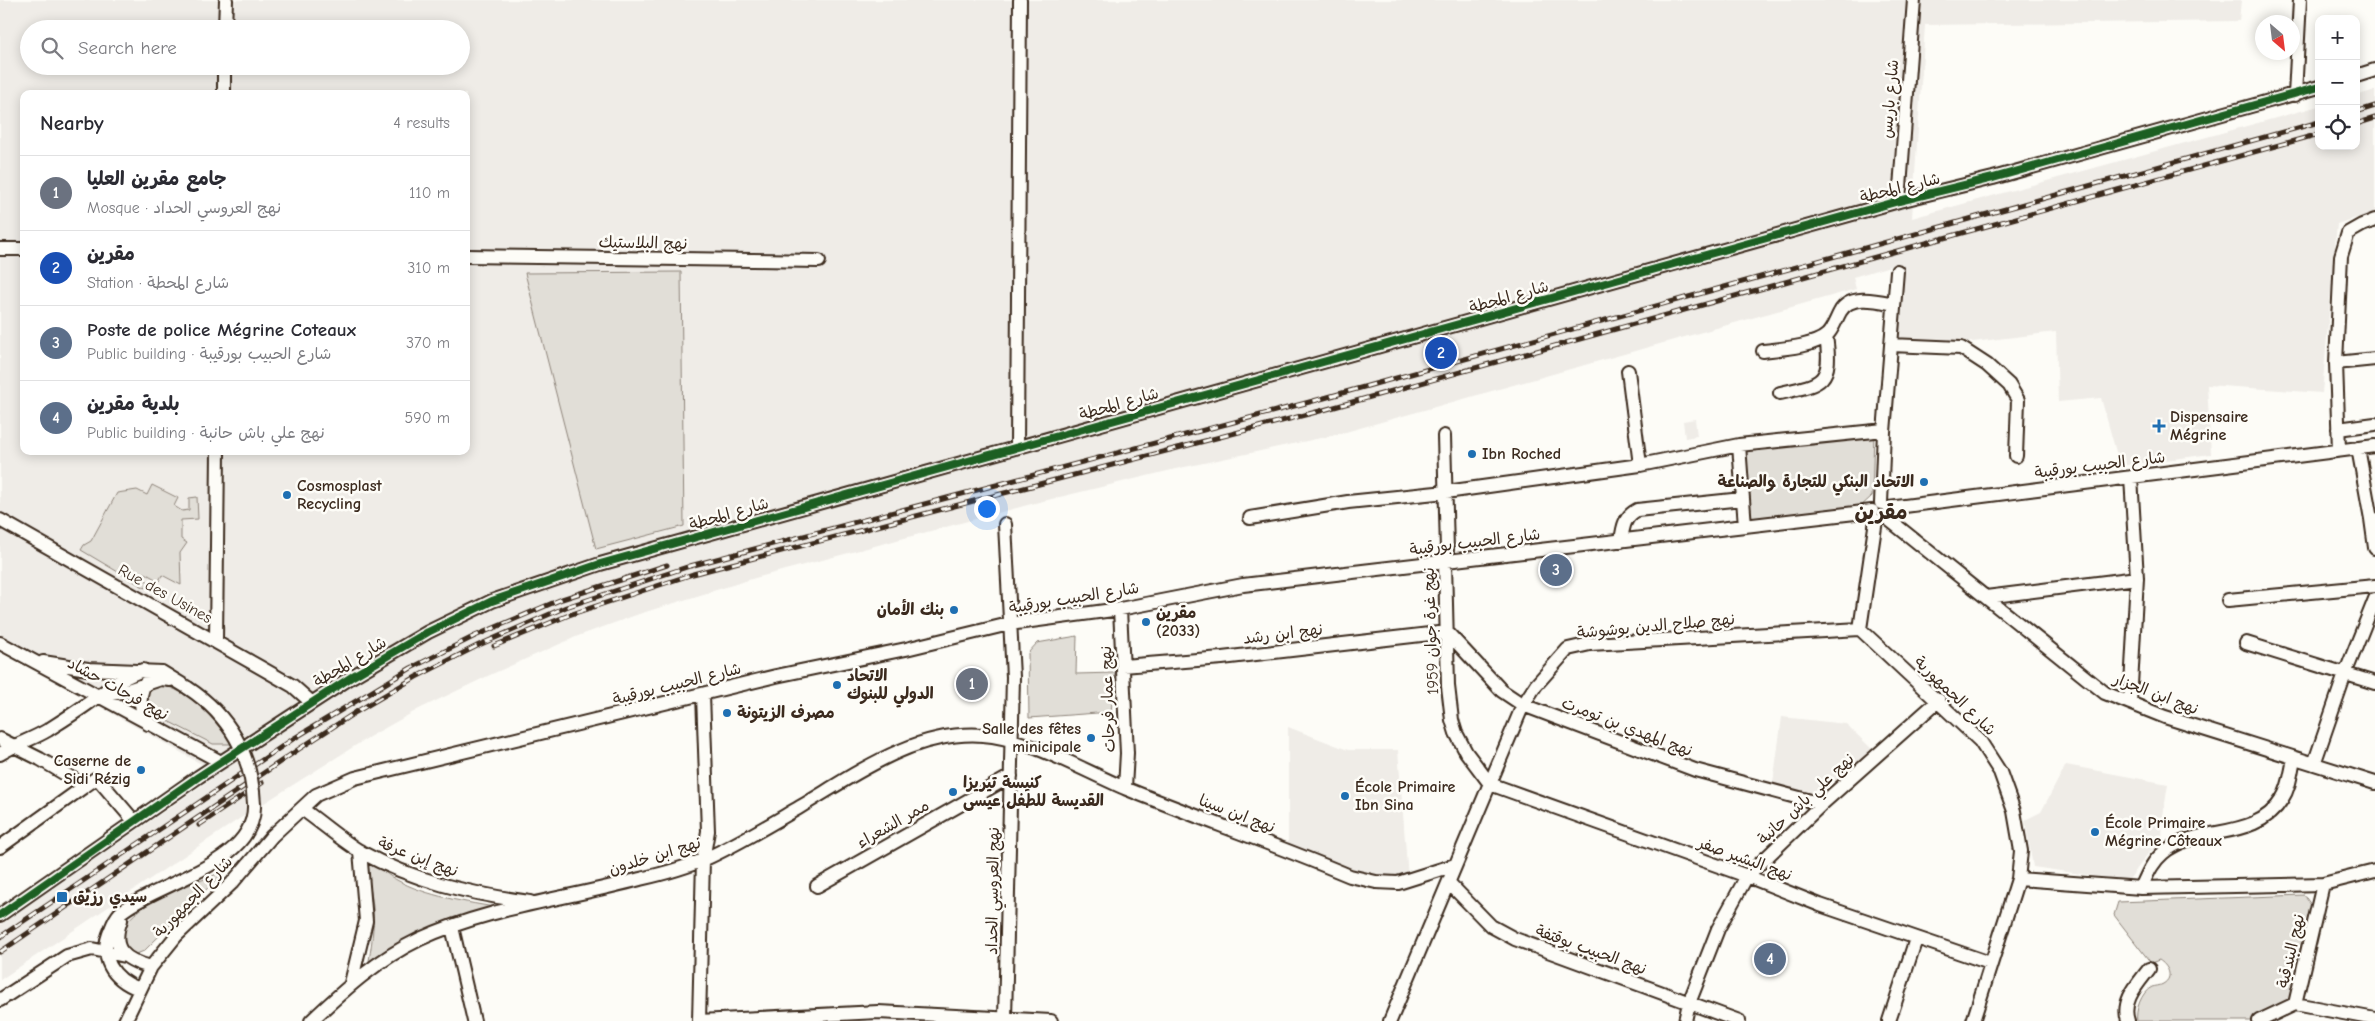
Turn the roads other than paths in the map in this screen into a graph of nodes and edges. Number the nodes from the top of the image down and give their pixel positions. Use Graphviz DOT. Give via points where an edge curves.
graph roads {
  1 [pos="226,0"];
  2 [pos="1020,0"];
  3 [pos="1914,0"];
  4 [pos="2300,0"];
  5 [pos="225,20"];
  6 [pos="2375,70"];
  7 [pos="224,75"];
  8 [pos="2360,75"];
  9 [pos="2315,88"];
  10 [pos="224,90"];
  11 [pos="2295,95"];
  12 [pos="1899,201"];
  13 [pos="2375,220"];
  14 [pos="0,249"];
  15 [pos="20,249"];
  16 [pos="470,256"];
  17 [pos="819,261"];
  18 [pos="1897,271"];
  19 [pos="1894,304"];
  20 [pos="1826,336"];
  21 [pos="1891,345"];
  22 [pos="1763,351"];
  23 [pos="2375,359"];
  24 [pos="2336,364"];
  25 [pos="1628,371"];
  26 [pos="1780,393"];
  27 [pos="2375,424"];
  28 [pos="2338,429"];
  29 [pos="1884,430"];
  30 [pos="1444,436"];
  31 [pos="1739,445"];
  32 [pos="2375,446"];
  33 [pos="1017,447"];
  34 [pos="2358,448"];
  35 [pos="2339,450"];
  36 [pos="218,455"];
  37 [pos="2016,456"];
  38 [pos="1640,465"];
  39 [pos="2131,477"];
  40 [pos="1446,492"];
  41 [pos="1742,499"];
  42 [pos="1881,512"];
  43 [pos="1250,518"];
  44 [pos="2373,519"];
  45 [pos="0,520"];
  46 [pos="1005,524"];
  47 [pos="1745,526"];
  48 [pos="1620,541"];
  49 [pos="2375,548"];
  50 [pos="1445,563"];
  51 [pos="2137,578"];
  52 [pos="2375,586"];
  53 [pos="1986,597"];
  54 [pos="2375,599"];
  55 [pos="2228,600"];
  56 [pos="1120,609"];
  57 [pos="1009,624"];
  58 [pos="1860,629"];
  59 [pos="1447,632"];
  60 [pos="216,641"];
  61 [pos="0,643"];
  62 [pos="2246,643"];
  63 [pos="31,660"];
  64 [pos="1123,666"];
  65 [pos="2345,674"];
  66 [pos="144,677"];
  67 [pos="2375,683"];
  68 [pos="703,695"];
  69 [pos="98,697"];
  70 [pos="1938,700"];
  71 [pos="311,702"];
  72 [pos="2130,703"];
  73 [pos="1523,705"];
  74 [pos="148,724"];
  75 [pos="0,739"];
  76 [pos="1013,741"];
  77 [pos="13,746"];
  78 [pos="0,754"];
  79 [pos="2294,759"];
  80 [pos="221,762"];
  81 [pos="2314,764"];
  82 [pos="1011,776"];
  83 [pos="2375,783"];
  84 [pos="1490,784"];
  85 [pos="85,786"];
  86 [pos="1125,788"];
  87 [pos="1822,804"];
  88 [pos="302,809"];
  89 [pos="134,821"];
  90 [pos="0,847"];
  91 [pos="360,851"];
  92 [pos="703,860"];
  93 [pos="1455,865"];
  94 [pos="2375,871"];
  95 [pos="2362,874"];
  96 [pos="1747,876"];
  97 [pos="2018,879"];
  98 [pos="2375,882"];
  99 [pos="1449,883"];
  100 [pos="2323,884"];
  101 [pos="817,886"];
  102 [pos="2141,888"];
  103 [pos="136,903"];
  104 [pos="534,903"];
  105 [pos="0,915"];
  106 [pos="452,927"];
  107 [pos="1916,939"];
  108 [pos="105,951"];
  109 [pos="125,956"];
  110 [pos="1990,963"];
  111 [pos="151,967"];
  112 [pos="2149,969"];
  113 [pos="352,983"];
  114 [pos="139,989"];
  115 [pos="0,1000"];
  116 [pos="1689,1004"];
  117 [pos="2295,1004"];
  118 [pos="1010,1019"];
  119 [pos="2375,1019"];
  120 [pos="125,1021"];
  121 [pos="311,1021"];
  122 [pos="474,1021"];
  123 [pos="699,1021"];
  124 [pos="1051,1021"];
  125 [pos="1390,1021"];
  126 [pos="1685,1021"];
  127 [pos="1739,1021"];
  128 [pos="1889,1021"];
  129 [pos="1973,1021"];
  130 [pos="2128,1021"];
  131 [pos="2259,1021"];
  1 -- 5 [label="street"];
  2 -- 33 [label="street"];
  3 -- 12 [label="street, شارع باريس"];
  4 -- 11 [label="street"];
  6 -- 8 [label="street"];
  7 -- 10 [label="street"];
  9 -- 11 [label="street, شارع المحطة"];
  11 -- 12 [label="street, شارع المحطة"];
  12 -- 33 [label="street, شارع المحطة"];
  13 -- 24 [label="street" via="2348,233 2343,243"];
  14 -- 15 [label="street"];
  16 -- 17 [label="street, نهج البلاستيك"];
  18 -- 19 [label="street"];
  19 -- 20 [label="street" via="1857,300 1842,309"];
  19 -- 21 [label="street"];
  20 -- 22 [label="street" via="1807,344"];
  20 -- 26 [label="street" via="1829,368 1823,379 1810,387"];
  21 -- 29 [label="street"];
  21 -- 37 [label="street" via="1961,348 1987,365 2009,385 2018,400"];
  23 -- 24 [label="street"];
  24 -- 28 [label="street"];
  25 -- 38 [label="street"];
  27 -- 28 [label="street"];
  28 -- 35 [label="street"];
  29 -- 31 [label="street"];
  29 -- 42 [label="street"];
  30 -- 40 [label="street, نهج غرة جوان 1959"];
  31 -- 38 [label="street"];
  31 -- 41 [label="street"];
  32 -- 34 [label="street, شارع الحبيب بورقيبة"];
  33 -- 71 [label="street, شارع المحطة" via="600,564 524,589 428,632"];
  34 -- 35 [label="street, شارع الحبيب بورقيبة"];
  34 -- 44 [label="street"];
  35 -- 39 [label="street, شارع الحبيب بورقيبة"];
  36 -- 60 [label="street"];
  38 -- 40 [label="street"];
  39 -- 42 [label="street, شارع الحبيب بورقيبة"];
  39 -- 51 [label="street"];
  40 -- 43 [label="street" via="1348,502"];
  40 -- 50 [label="street, نهج غرة جوان 1959"];
  41 -- 47 [label="street"];
  41 -- 48 [label="street" via="1637,510 1625,521"];
  42 -- 47 [label="street, شارع الحبيب بورقيبة"];
  42 -- 53 [label="street, نهج ابن الجزار"];
  42 -- 58 [label="street"];
  44 -- 49 [label="street"];
  45 -- 60 [label="street, Rue des Usines"];
  46 -- 57 [label="street, نهج العروسي الحداد"];
  47 -- 48 [label="street, شارع الحبيب بورقيبة"];
  48 -- 50 [label="street, شارع الحبيب بورقيبة"];
  50 -- 56 [label="street, شارع الحبيب بورقيبة" via="1243,586"];
  50 -- 59 [label="street, نهج غرة جوان 1959"];
  51 -- 53 [label="street"];
  51 -- 72 [label="street"];
  52 -- 55 [label="street"];
  53 -- 72 [label="street, نهج ابن الجزار" via="2105,693"];
  54 -- 65 [label="street"];
  56 -- 57 [label="street, شارع الحبيب بورقيبة"];
  56 -- 64 [label="street, نهج عمار فرحات"];
  57 -- 68 [label="street, شارع الحبيب بورقيبة"];
  57 -- 76 [label="street, نهج العروسي الحداد"];
  58 -- 70 [label="street, شارع الجمهورية"];
  58 -- 73 [label="street, نهج صلاح الدين بوشوشة" via="1590,644 1568,649"];
  59 -- 64 [label="street, نهج ابن رشد"];
  59 -- 73 [label="street, نهج المهدي بن تومرت" via="1502,690"];
  59 -- 84 [label="street, نهج غرة جوان 1959" via="1448,686 1456,733"];
  60 -- 71 [label="street, Rue des Usines" via="293,686"];
  61 -- 63 [label="street, نهج فرحات حشاد"];
  62 -- 65 [label="street"];
  63 -- 66 [label="street"];
  63 -- 69 [label="street, نهج فرحات حشاد"];
  64 -- 86 [label="street, نهج عمار فرحات" via="1127,753"];
  65 -- 67 [label="street"];
  65 -- 81 [label="street"];
  66 -- 69 [label="street" via="126,676"];
  66 -- 74 [label="street" via="139,704"];
  66 -- 103 [label="street, bridge" via="176,681 203,697 219,713 245,754 253,788 254,810 245,834 233,850 215,863"];
  68 -- 88 [label="street, شارع الحبيب بورقيبة" via="355,778 316,794"];
  68 -- 92 [label="street" via="708,831"];
  69 -- 74 [label="street, نهج فرحات حشاد"];
  69 -- 77 [label="street" via="32,740"];
  70 -- 87 [label="street, نهج علي باش حانبة"];
  70 -- 97 [label="street, شارع الجمهورية" via="1980,741 2000,772 2014,811 2021,862"];
  71 -- 80 [label="street, شارع المحطة"];
  72 -- 79 [label="street, نهج ابن الجزار"];
  73 -- 84 [label="street, نهج صلاح الدين بوشوشة"];
  73 -- 87 [label="street, نهج المهدي بن تومرت" via="1695,770"];
  74 -- 80 [label="street, نهج فرحات حشاد"];
  75 -- 77 [label="street"];
  76 -- 82 [label="street, نهج العروسي الحداد"];
  76 -- 86 [label="street, نهج ابن سينا"];
  76 -- 92 [label="street, نهج ابن خلدون" via="984,735 951,736 923,742 884,758 753,835"];
  77 -- 78 [label="street"];
  77 -- 85 [label="street"];
  79 -- 81 [label="street, نهج ابن الجزار"];
  79 -- 102 [label="street" via="2288,788 2272,812 2254,824 2178,844 2150,868"];
  80 -- 89 [label="street, شارع المحطة"];
  81 -- 83 [label="street, نهج ابن الجزار"];
  82 -- 101 [label="street, ممر الشعراء"];
  82 -- 118 [label="street, نهج العروسي الحداد"];
  84 -- 93 [label="street, نهج صلاح الدين بوشوشة"];
  84 -- 96 [label="street, نهج البشير صفر"];
  85 -- 89 [label="street" via="96,779 102,783"];
  85 -- 90 [label="street"];
  86 -- 93 [label="street, نهج ابن سينا" via="1350,876 1398,883"];
  87 -- 96 [label="street, نهج علي باش حانبة"];
  88 -- 91 [label="street, نهج إبن عرفة"];
  88 -- 111 [label="street, شارع الجمهورية" via="176,936"];
  89 -- 105 [label="street, شارع المحطة"];
  91 -- 104 [label="street, نهج إبن عرفة" via="449,888"];
  91 -- 113 [label="street" via="366,920"];
  92 -- 104 [label="street, نهج ابن خلدون" via="604,889"];
  92 -- 123 [label="street"];
  93 -- 99 [label="street, نهج صلاح الدين بوشوشة"];
  94 -- 95 [label="street"];
  95 -- 98 [label="street"];
  95 -- 100 [label="street"];
  96 -- 107 [label="street, نهج البشير صفر"];
  96 -- 116 [label="street, نهج علي باش حانبة" via="1718,929"];
  97 -- 102 [label="street"];
  97 -- 110 [label="street, شارع الجمهورية"];
  99 -- 116 [label="street, نهج الحبيب بوقتفة" via="1502,933"];
  99 -- 125 [label="street, نهج صلاح الدين بوشوشة"];
  100 -- 102 [label="street"];
  100 -- 117 [label="street, نهج البندقية"];
  103 -- 108 [label="street" via="119,914 108,935"];
  103 -- 109 [label="street" via="122,917 118,929 117,940"];
  104 -- 106 [label="street, نهج ابن خلدون"];
  106 -- 113 [label="street, نهج ابن خلدون" via="393,952"];
  106 -- 122 [label="street"];
  107 -- 110 [label="street, نهج البشير صفر"];
  107 -- 128 [label="street"];
  108 -- 109 [label="street"];
  108 -- 114 [label="street" via="116,976"];
  108 -- 115 [label="street" via="92,949 67,956"];
  109 -- 111 [label="street"];
  110 -- 129 [label="street, شارع الجمهورية"];
  111 -- 114 [label="street, شارع الجمهورية"];
  112 -- 130 [label="street" via="2128,999 2125,1012"];
  113 -- 121 [label="street, نهج ابن خلدون"];
  114 -- 120 [label="street, شارع الجمهورية"];
  116 -- 126 [label="street, نهج علي باش حانبة"];
  116 -- 127 [label="street, نهج الحبيب بوقتفة"];
  117 -- 119 [label="street, نهج البندقية"];
  117 -- 131 [label="street"];
  118 -- 123 [label="street" via="878,1012"];
  118 -- 124 [label="street"];
}
